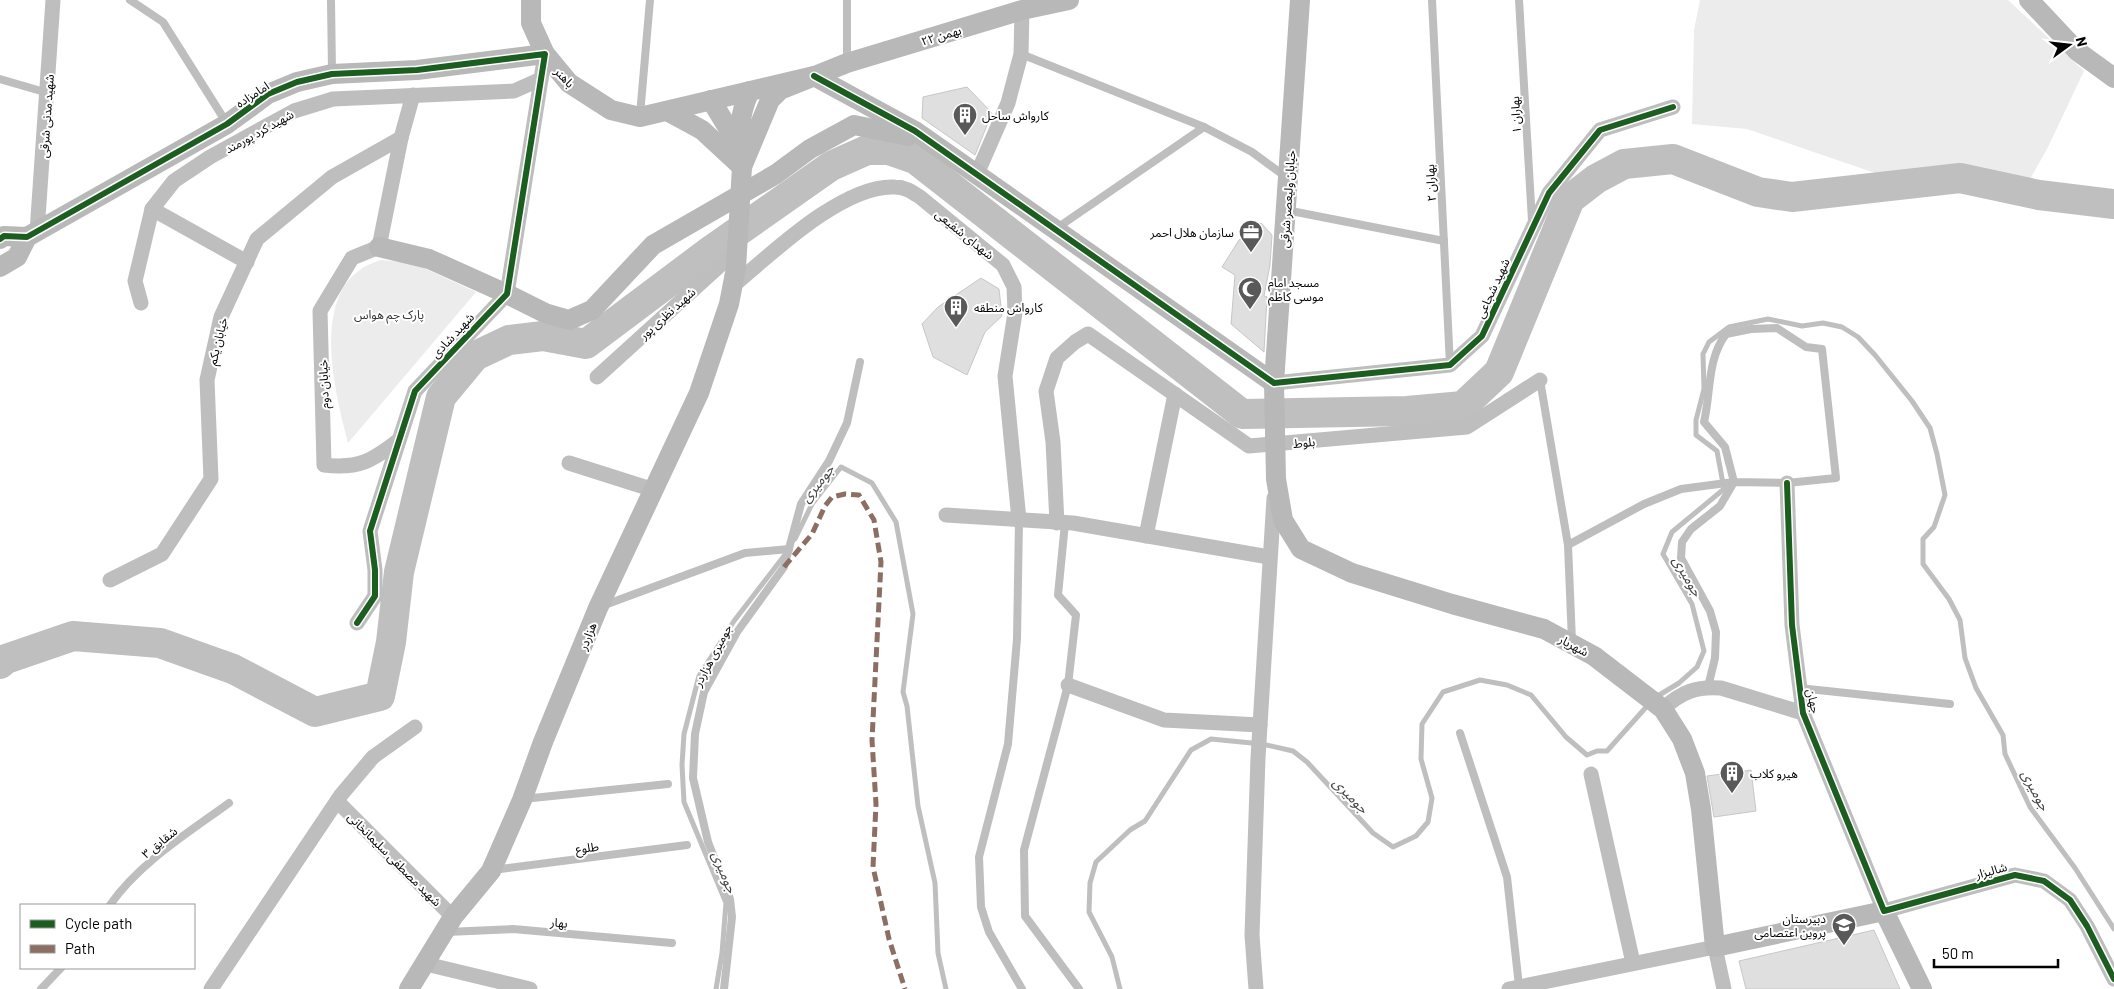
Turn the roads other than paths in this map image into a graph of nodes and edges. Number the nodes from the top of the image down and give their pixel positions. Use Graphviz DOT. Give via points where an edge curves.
graph roads {
  1 [pos="53,0"];
  2 [pos="130,0"];
  3 [pos="331,0"];
  4 [pos="531,0"];
  5 [pos="650,0"];
  6 [pos="847,0"];
  7 [pos="1069,0"];
  8 [pos="1300,0"];
  9 [pos="1432,0"];
  10 [pos="1519,0"];
  11 [pos="2029,0"];
  12 [pos="1022,5"];
  13 [pos="545,54"];
  14 [pos="1021,54"];
  15 [pos="847,63"];
  16 [pos="332,74"];
  17 [pos="814,76"];
  18 [pos="2114,78"];
  19 [pos="541,79"];
  20 [pos="0,80"];
  21 [pos="750,91"];
  22 [pos="48,93"];
  23 [pos="413,95"];
  24 [pos="711,100"];
  25 [pos="1673,107"];
  26 [pos="667,111"];
  27 [pos="640,117"];
  28 [pos="227,124"];
  29 [pos="1204,127"];
  30 [pos="401,138"];
  31 [pos="931,141"];
  32 [pos="742,167"];
  33 [pos="977,174"];
  34 [pos="1288,179"];
  35 [pos="152,208"];
  36 [pos="1286,210"];
  37 [pos="1533,228"];
  38 [pos="1056,229"];
  39 [pos="32,234"];
  40 [pos="0,239"];
  41 [pos="1444,240"];
  42 [pos="379,246"];
  43 [pos="247,262"];
  44 [pos="0,267"];
  45 [pos="735,268"];
  46 [pos="507,294"];
  47 [pos="141,303"];
  48 [pos="860,362"];
  49 [pos="1450,365"];
  50 [pos="597,376"];
  51 [pos="1540,380"];
  52 [pos="1275,391"];
  53 [pos="1175,394"];
  54 [pos="399,440"];
  55 [pos="1275,444"];
  56 [pos="569,463"];
  57 [pos="1276,479"];
  58 [pos="1734,482"];
  59 [pos="1787,483"];
  60 [pos="654,490"];
  61 [pos="946,515"];
  62 [pos="1020,520"];
  63 [pos="1056,523"];
  64 [pos="1146,536"];
  65 [pos="1568,545"];
  66 [pos="789,549"];
  67 [pos="1269,557"];
  68 [pos="110,580"];
  69 [pos="598,608"];
  70 [pos="357,623"];
  71 [pos="1572,643"];
  72 [pos="1068,685"];
  73 [pos="1708,687"];
  74 [pos="1798,688"];
  75 [pos="1654,702"];
  76 [pos="1950,704"];
  77 [pos="1803,713"];
  78 [pos="1260,719"];
  79 [pos="415,727"];
  80 [pos="1460,733"];
  81 [pos="1590,774"];
  82 [pos="668,784"];
  83 [pos="522,800"];
  84 [pos="337,801"];
  85 [pos="229,803"];
  86 [pos="687,845"];
  87 [pos="491,871"];
  88 [pos="111,904"];
  89 [pos="1884,911"];
  90 [pos="449,924"];
  91 [pos="672,942"];
  92 [pos="1715,947"];
  93 [pos="1632,962"];
  94 [pos="426,964"];
  95 [pos="60,969"];
  96 [pos="2114,979"];
  97 [pos="1514,988"];
  98 [pos="41,989"];
  99 [pos="211,989"];
  100 [pos="409,989"];
  101 [pos="530,989"];
  102 [pos="724,989"];
  103 [pos="1022,989"];
  104 [pos="1079,989"];
  105 [pos="1256,989"];
  106 [pos="1724,989"];
  107 [pos="1922,989"];
  1 -- 22 [label="street, شهید مدنی شرقی"];
  2 -- 28 [label="lane" via="163,22"];
  3 -- 16 [label="lane"];
  4 -- 13 [label="main road, باهنر" via="531,23"];
  5 -- 27 [label="lane"];
  6 -- 15 [label="lane"];
  7 -- 12 [label="main road, ۲۲ بهمن"];
  8 -- 34 [label="main road, خیابان ولیعصر شرقی"];
  9 -- 41 [label="lane, بهاران ۲"];
  10 -- 37 [label="lane, بهاران ۱"];
  11 -- 18 [label="main road" via="2077,51"];
  12 -- 14 [label="street"];
  12 -- 15 [label="main road, ۲۲ بهمن"];
  13 -- 16 [label="main road, امامزاده" via="418,70"];
  13 -- 19 [label="street"];
  13 -- 27 [label="main road, باهنر" via="569,83 584,95 611,110"];
  14 -- 29 [label="lane"];
  14 -- 33 [label="street" via="1008,102"];
  15 -- 17 [label="main road, ۲۲ بهمن"];
  16 -- 28 [label="main road, امامزاده" via="297,82 268,94"];
  17 -- 21 [label="main road"];
  17 -- 31 [label="main road"];
  17 -- 32 [label="main road" via="780,90 770,100"];
  19 -- 23 [label="street, شهید کرد پورمند" via="514,92"];
  19 -- 46 [label="street"];
  20 -- 22 [label="lane"];
  21 -- 24 [label="main road"];
  21 -- 32 [label="main road" via="739,125"];
  22 -- 39 [label="street, شهید مدنی شرقی"];
  23 -- 30 [label="street"];
  23 -- 35 [label="street, شهید کرد پورمند" via="333,99 294,111 174,181"];
  24 -- 26 [label="main road"];
  24 -- 32 [label="main road" via="728,128"];
  25 -- 37 [label="street, شهید شجاعی" via="1600,130 1549,193"];
  26 -- 27 [label="main road"];
  26 -- 32 [label="main road" via="702,130"];
  28 -- 39 [label="main road, امامزاده"];
  29 -- 34 [label="lane" via="1252,152"];
  29 -- 38 [label="lane"];
  30 -- 42 [label="street"];
  30 -- 43 [label="street, خیابان یکم" via="324,183 257,239"];
  31 -- 33 [label="main road"];
  31 -- 46 [label="main road" via="854,125 653,245 592,310 569,320 545,313"];
  32 -- 45 [label="main road, هزاردر, bridge"];
  33 -- 38 [label="main road"];
  34 -- 36 [label="main road, خیابان ولیعصر شرقی"];
  35 -- 43 [label="street"];
  35 -- 47 [label="street, شهید کرد پورمند" via="135,281"];
  36 -- 41 [label="lane"];
  36 -- 52 [label="main road, خیابان ولیعصر شرقی"];
  37 -- 49 [label="street, شهید شجاعی" via="1482,336"];
  38 -- 52 [label="main road"];
  39 -- 40 [label="main road, امامزاده"];
  39 -- 44 [label="main road" via="17,257"];
  41 -- 49 [label="lane, بهاران ۲"];
  42 -- 46 [label="main road" via="428,259"];
  42 -- 54 [label="street, خیابان دوم" via="352,258 320,310 324,466 343,468 364,464"];
  43 -- 68 [label="street, خیابان یکم" via="221,317 207,380 211,479 162,554"];
  45 -- 50 [label="street, شهید نظری پور"];
  45 -- 60 [label="main road, هزاردر" via="699,394"];
  45 -- 62 [label="street, شهدای شفیعی" via="832,208 864,192 885,187 906,189 920,197 1004,265 1014,287 1015,313 1005,376"];
  46 -- 54 [label="street, شهید شادی" via="415,391"];
  48 -- 66 [label="lane, جومیری هزاردر" via="847,423 829,461 801,504"];
  49 -- 52 [label="street"];
  51 -- 55 [label="street, بلوط" via="1467,427"];
  51 -- 65 [label="lane"];
  52 -- 55 [label="main road, خیابان ولیعصر شرقی"];
  53 -- 55 [label="street, بلوط" via="1250,446"];
  53 -- 63 [label="street, بلوط" via="1088,334 1057,358 1046,391 1053,442"];
  53 -- 64 [label="street"];
  54 -- 70 [label="street, شهید شادی" via="370,531 375,570 374,596"];
  55 -- 57 [label="main road, شهریار"];
  56 -- 60 [label="street"];
  57 -- 67 [label="street"];
  57 -- 71 [label="main road, شهریار" via="1283,520 1301,549 1352,573 1544,629"];
  58 -- 59 [label="lane"];
  58 -- 59 [label="lane" via="1725,447 1704,422 1717,346 1726,334 1777,328 1806,346 1822,348 1836,478"];
  58 -- 65 [label="lane" via="1681,489 1644,504"];
  58 -- 73 [label="lane" via="1720,506 1691,529 1682,542 1682,558 1710,611 1716,632 1715,658"];
  59 -- 74 [label="street, جهان" via="1792,625"];
  60 -- 69 [label="main road, هزاردر"];
  61 -- 62 [label="street"];
  62 -- 63 [label="street"];
  62 -- 103 [label="lane" via="1017,639 1008,744 979,857 981,907 990,932"];
  63 -- 64 [label="street"];
  63 -- 72 [label="lane" via="1058,595 1076,615"];
  64 -- 67 [label="street"];
  65 -- 71 [label="lane"];
  66 -- 69 [label="lane" via="745,553"];
  66 -- 102 [label="lane, جومیری هزاردر" via="784,567 737,632 704,692 695,734 692,778 708,842 730,899 732,917"];
  67 -- 78 [label="street"];
  69 -- 83 [label="main road, هزاردر"];
  71 -- 75 [label="main road, شهریار"];
  72 -- 78 [label="street" via="1164,720"];
  72 -- 104 [label="lane" via="1024,850 1025,916"];
  73 -- 75 [label="street"];
  73 -- 77 [label="street"];
  74 -- 76 [label="lane"];
  74 -- 77 [label="street, جهان"];
  75 -- 92 [label="main road, شهریار" via="1682,739 1695,773"];
  77 -- 89 [label="street, جهان"];
  78 -- 105 [label="street" via="1252,935"];
  79 -- 84 [label="street" via="372,757"];
  80 -- 97 [label="lane" via="1506,877"];
  81 -- 93 [label="street"];
  82 -- 83 [label="lane"];
  83 -- 87 [label="main road, هزاردر"];
  84 -- 90 [label="street, شهید مصطفی سلیمانخانی"];
  84 -- 99 [label="street"];
  85 -- 88 [label="lane, شقایق ۳" via="141,871"];
  86 -- 87 [label="lane, طلوع"];
  87 -- 90 [label="main road, هزاردر"];
  89 -- 92 [label="main road, شالیزار"];
  89 -- 96 [label="street, شالیزار" via="2015,875 2044,881 2070,900"];
  89 -- 107 [label="main road"];
  90 -- 91 [label="lane, بهار"];
  90 -- 94 [label="main road, هزاردر"];
  92 -- 93 [label="street"];
  92 -- 106 [label="street, شهریار"];
  93 -- 97 [label="street"];
  94 -- 100 [label="main road, هزاردر"];
  94 -- 101 [label="street"];
  95 -- 98 [label="lane"];
}
